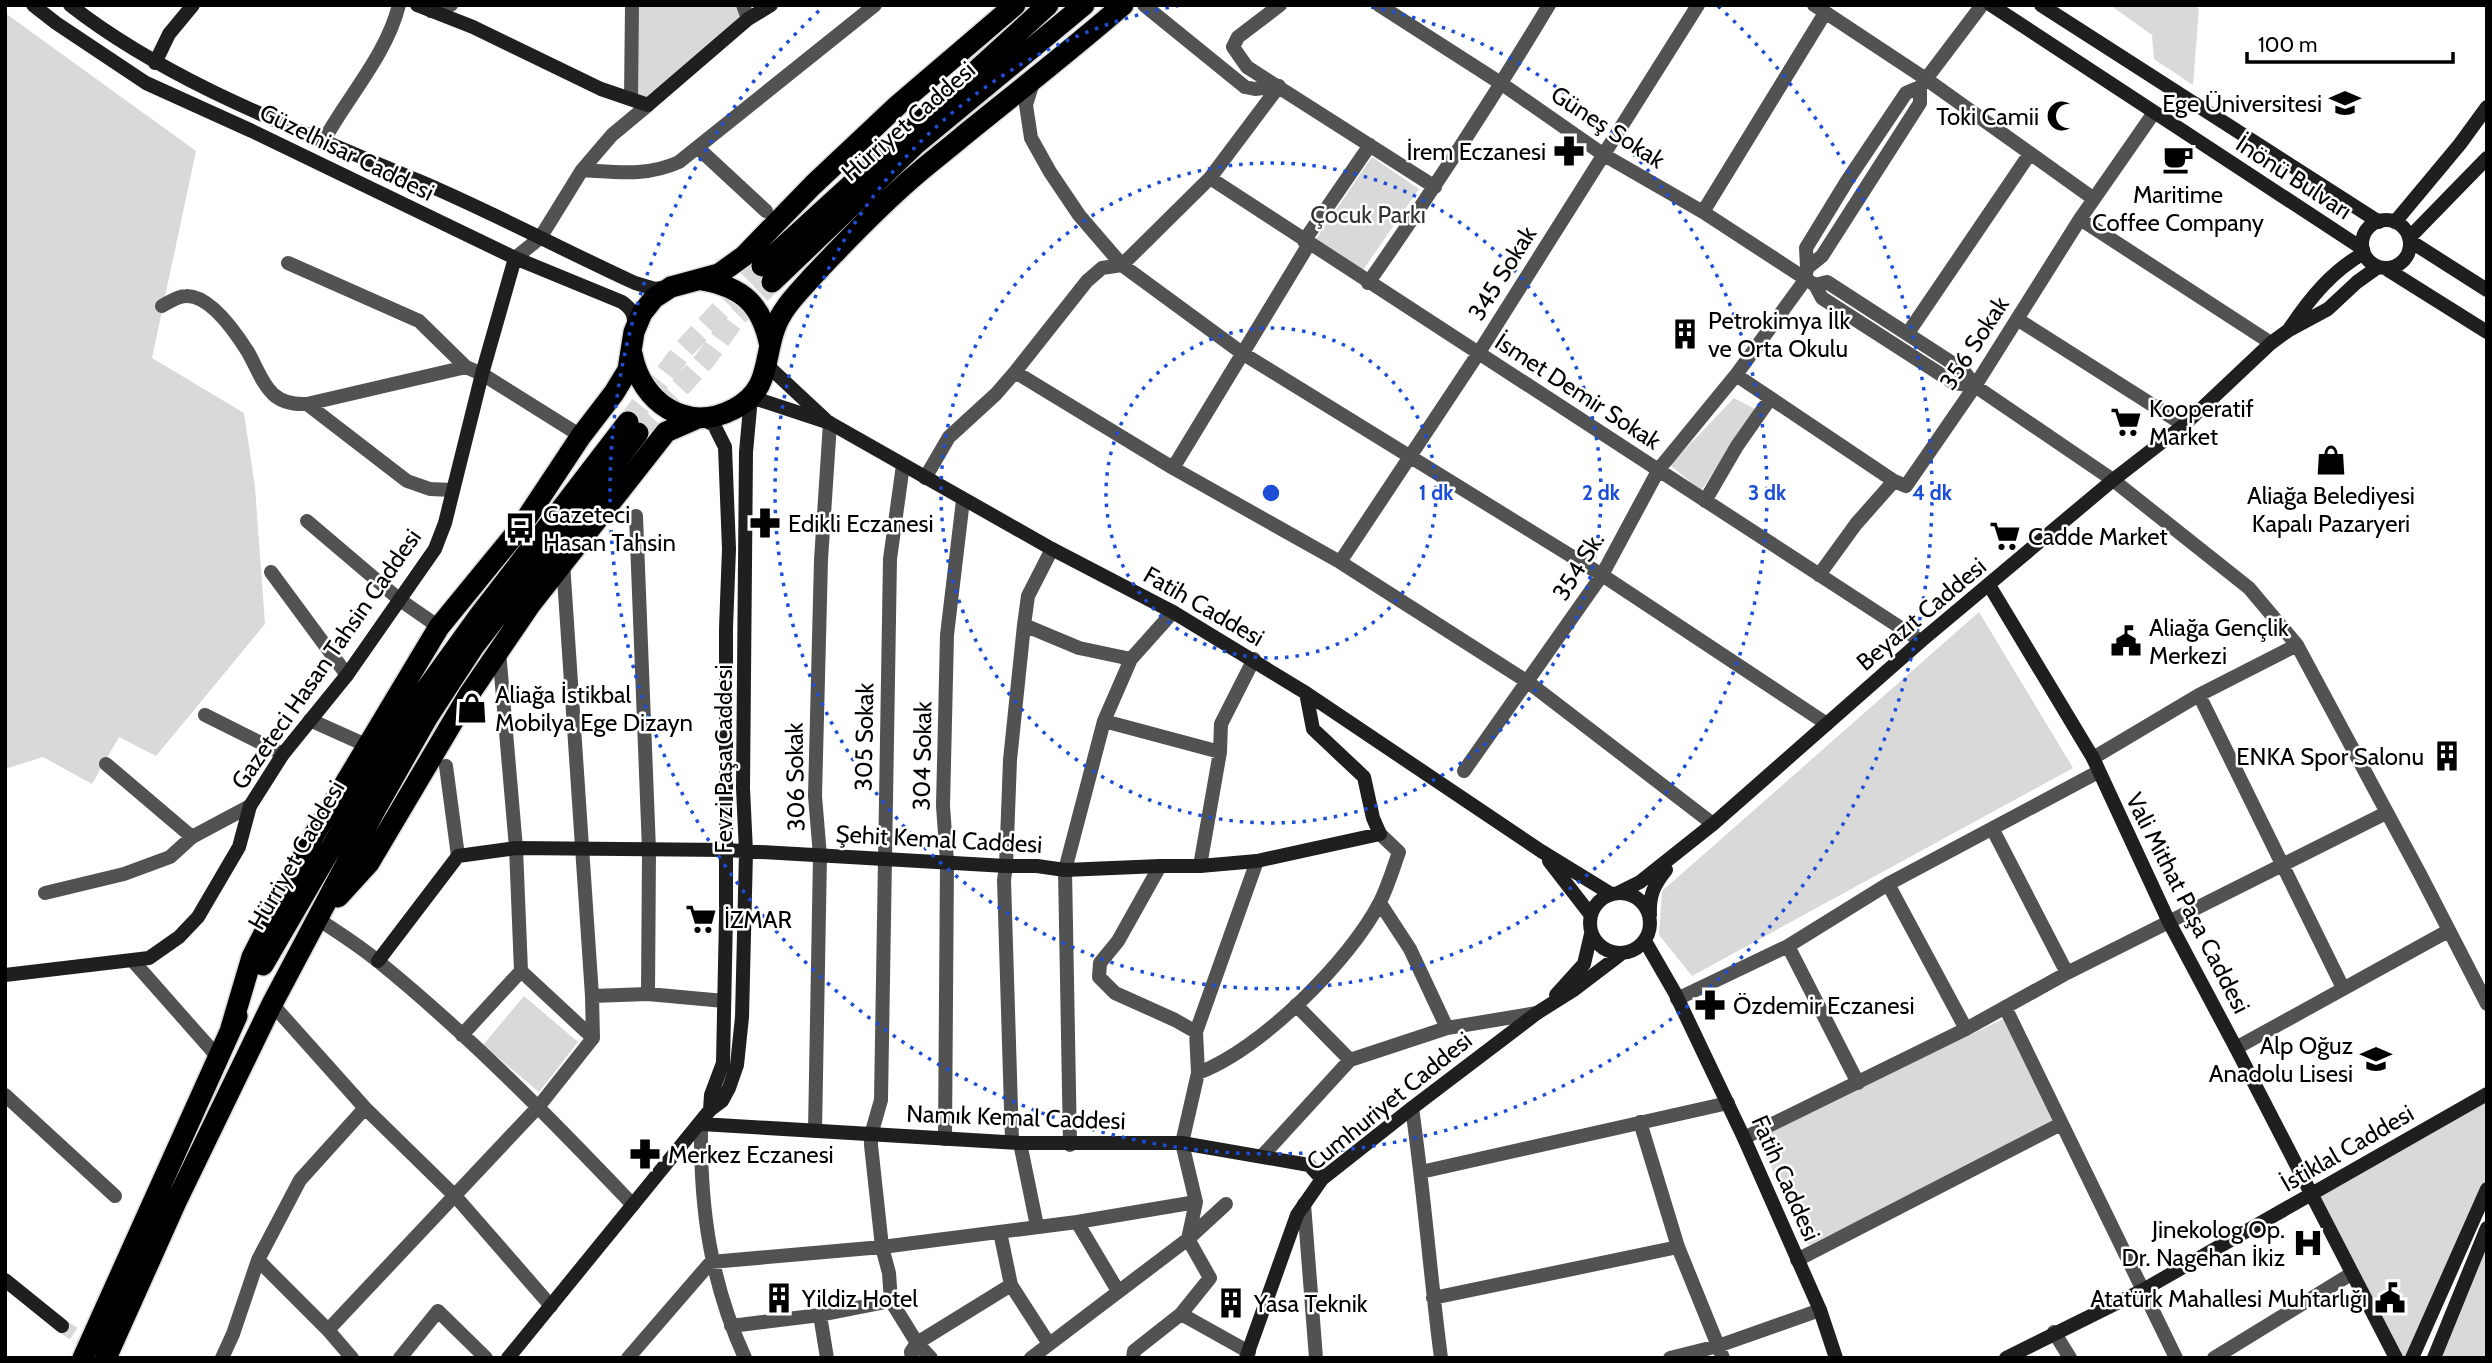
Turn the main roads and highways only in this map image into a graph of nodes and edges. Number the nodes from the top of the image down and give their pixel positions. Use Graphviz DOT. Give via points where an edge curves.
graph roads {
  1 [pos="1015,5"];
  2 [pos="1048,5"];
  3 [pos="1084,5"];
  4 [pos="1123,5"];
  5 [pos="702,280"];
  6 [pos="633,342"];
  7 [pos="769,356"];
  8 [pos="699,418"];
  9 [pos="318,919"];
  10 [pos="231,1028"];
  11 [pos="83,1358"];
  12 [pos="106,1358"];
  1 -- 5 [label="highway" via="898,105 744,256"];
  2 -- 3 [label="highway, Hürriyet Caddesi" via="767,274"];
  4 -- 7 [label="highway" via="903,185 786,307 775,326"];
  5 -- 6 [label="highway" via="671,287 654,298 642,313"];
  5 -- 7 [label="highway" via="732,288 756,307 766,326"];
  6 -- 8 [label="highway" via="636,372 646,390 678,414"];
  6 -- 10 [label="highway" via="621,382 520,528 439,627 314,835 252,957"];
  7 -- 8 [label="highway" via="761,383 751,397 718,416"];
  8 -- 9 [label="highway" via="666,432 530,605 468,696 369,863"];
  9 -- 10 [label="highway, Hürriyet Caddesi" via="427,718 633,428 479,616 412,709"];
  9 -- 12 [label="highway, Hürriyet Caddesi" via="176,1202"];
  10 -- 11 [label="highway, Hürriyet Caddesi"];
}
